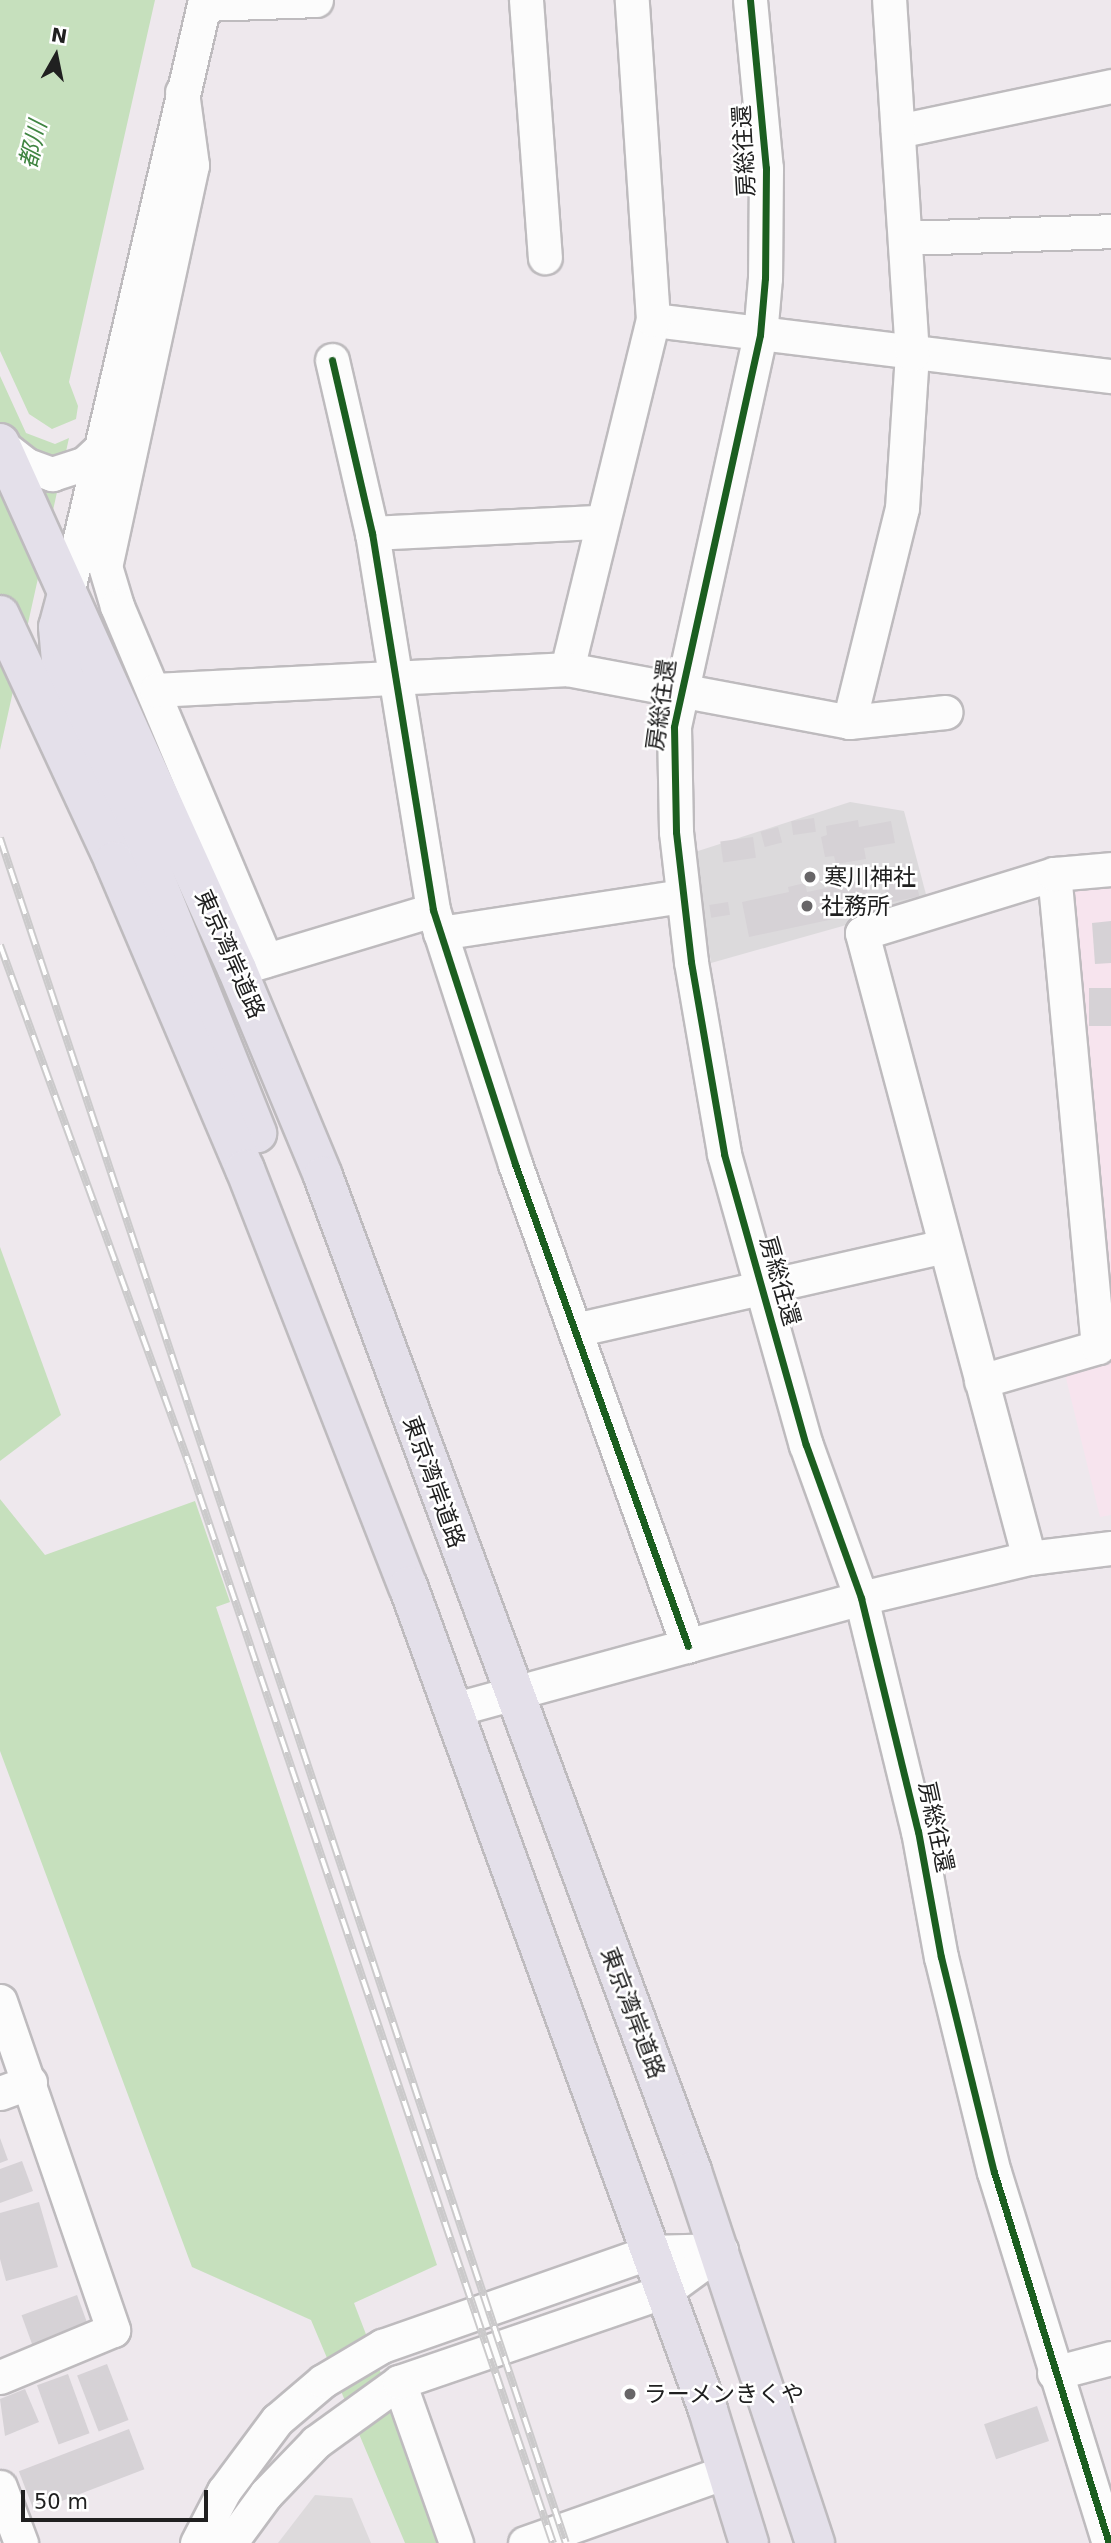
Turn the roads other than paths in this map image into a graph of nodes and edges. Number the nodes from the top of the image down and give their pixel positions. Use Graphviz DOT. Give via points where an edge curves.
graph roads {
  1 [pos="316,0"];
  2 [pos="526,0"];
  3 [pos="632,0"];
  4 [pos="750,0"];
  5 [pos="889,0"];
  6 [pos="204,2"];
  7 [pos="1111,86"];
  8 [pos="182,92"];
  9 [pos="898,131"];
  10 [pos="1111,231"];
  11 [pos="905,239"];
  12 [pos="545,257"];
  13 [pos="653,320"];
  14 [pos="760,335"];
  15 [pos="912,354"];
  16 [pos="332,359"];
  17 [pos="1111,376"];
  18 [pos="0,444"];
  19 [pos="104,445"];
  20 [pos="600,522"];
  21 [pos="372,533"];
  22 [pos="67,594"];
  23 [pos="0,615"];
  24 [pos="566,669"];
  25 [pos="394,678"];
  26 [pos="156,690"];
  27 [pos="681,693"];
  28 [pos="945,712"];
  29 [pos="849,722"];
  30 [pos="1111,869"];
  31 [pos="1054,874"];
  32 [pos="682,896"];
  33 [pos="436,921"];
  34 [pos="252,964"];
  35 [pos="945,1246"];
  36 [pos="761,1286"];
  37 [pos="575,1329"];
  38 [pos="981,1381"];
  39 [pos="1111,1548"];
  40 [pos="1029,1558"];
  41 [pos="408,1586"];
  42 [pos="860,1598"];
  43 [pos="688,1646"];
  44 [pos="512,1694"];
  45 [pos="452,1710"];
  46 [pos="0,2001"];
  47 [pos="15,2088"];
  48 [pos="721,2250"];
  49 [pos="650,2252"];
  50 [pos="665,2291"];
  51 [pos="1111,2358"];
  52 [pos="1054,2373"];
  53 [pos="0,2377"];
  54 [pos="399,2382"];
  55 [pos="729,2471"];
  56 [pos="0,2487"];
  57 [pos="22,2543"];
  58 [pos="197,2543"];
  59 [pos="230,2543"];
  60 [pos="456,2543"];
  61 [pos="525,2543"];
  62 [pos="749,2543"];
  63 [pos="816,2543"];
  64 [pos="1109,2543"];
  1 -- 6 [label="street"];
  2 -- 12 [label="street"];
  3 -- 13 [label="street"];
  4 -- 14 [label="street, 房総往還" via="766,168"];
  5 -- 9 [label="street"];
  6 -- 8 [label="street"];
  7 -- 9 [label="street"];
  8 -- 19 [label="street"];
  8 -- 26 [label="street" via="192,164 105,566 117,606"];
  9 -- 11 [label="street"];
  10 -- 11 [label="street"];
  11 -- 15 [label="street"];
  13 -- 14 [label="street"];
  13 -- 20 [label="street"];
  14 -- 15 [label="street"];
  14 -- 27 [label="street, 房総往還"];
  15 -- 17 [label="street"];
  15 -- 29 [label="street" via="902,508"];
  16 -- 21 [label="street"];
  18 -- 19 [label="street" via="27,465 52,474 85,463"];
  18 -- 22 [label="highway, 東京湾岸道路"];
  19 -- 22 [label="street"];
  20 -- 21 [label="street"];
  20 -- 24 [label="street"];
  21 -- 25 [label="street"];
  22 -- 34 [label="highway, 東京湾岸道路"];
  22 -- 41 [label="highway" via="57,638 62,672 134,825 354,1378"];
  23 -- 41 [label="highway" via="114,861 245,1170"];
  24 -- 25 [label="street"];
  24 -- 27 [label="street"];
  25 -- 26 [label="street"];
  25 -- 33 [label="street"];
  26 -- 34 [label="street"];
  27 -- 29 [label="street"];
  27 -- 32 [label="street, 房総往還" via="672,763"];
  28 -- 29 [label="street"];
  30 -- 31 [label="street"];
  31 -- 35 [label="street" via="862,933"];
  31 -- 38 [label="street" via="1098,1347"];
  32 -- 33 [label="street"];
  32 -- 36 [label="street, 房総往還" via="724,1154"];
  33 -- 34 [label="street"];
  33 -- 37 [label="street"];
  34 -- 44 [label="highway, 東京湾岸道路" via="323,1176"];
  35 -- 36 [label="street"];
  35 -- 38 [label="street"];
  36 -- 37 [label="street"];
  36 -- 42 [label="street, 房総往還" via="806,1444"];
  37 -- 43 [label="street"];
  38 -- 40 [label="street"];
  39 -- 40 [label="street"];
  40 -- 42 [label="street"];
  41 -- 45 [label="highway"];
  42 -- 43 [label="street"];
  42 -- 52 [label="street, 房総往還" via="918,1831 941,1957 994,2172"];
  43 -- 44 [label="street"];
  44 -- 45 [label="street"];
  44 -- 48 [label="highway, 東京湾岸道路"];
  45 -- 49 [label="highway"];
  46 -- 47 [label="street"];
  47 -- 53 [label="street" via="113,2330"];
  48 -- 49 [label="street"];
  48 -- 50 [label="street"];
  48 -- 63 [label="highway, 東京湾岸道路"];
  49 -- 50 [label="highway"];
  49 -- 58 [label="street" via="382,2346 323,2381 260,2438 223,2491"];
  50 -- 54 [label="street"];
  50 -- 55 [label="highway"];
  51 -- 52 [label="street"];
  52 -- 64 [label="street, 房総往還"];
  54 -- 59 [label="street" via="316,2442 266,2494"];
  54 -- 60 [label="street"];
  55 -- 61 [label="street"];
  55 -- 62 [label="highway"];
  56 -- 57 [label="street"];
}
